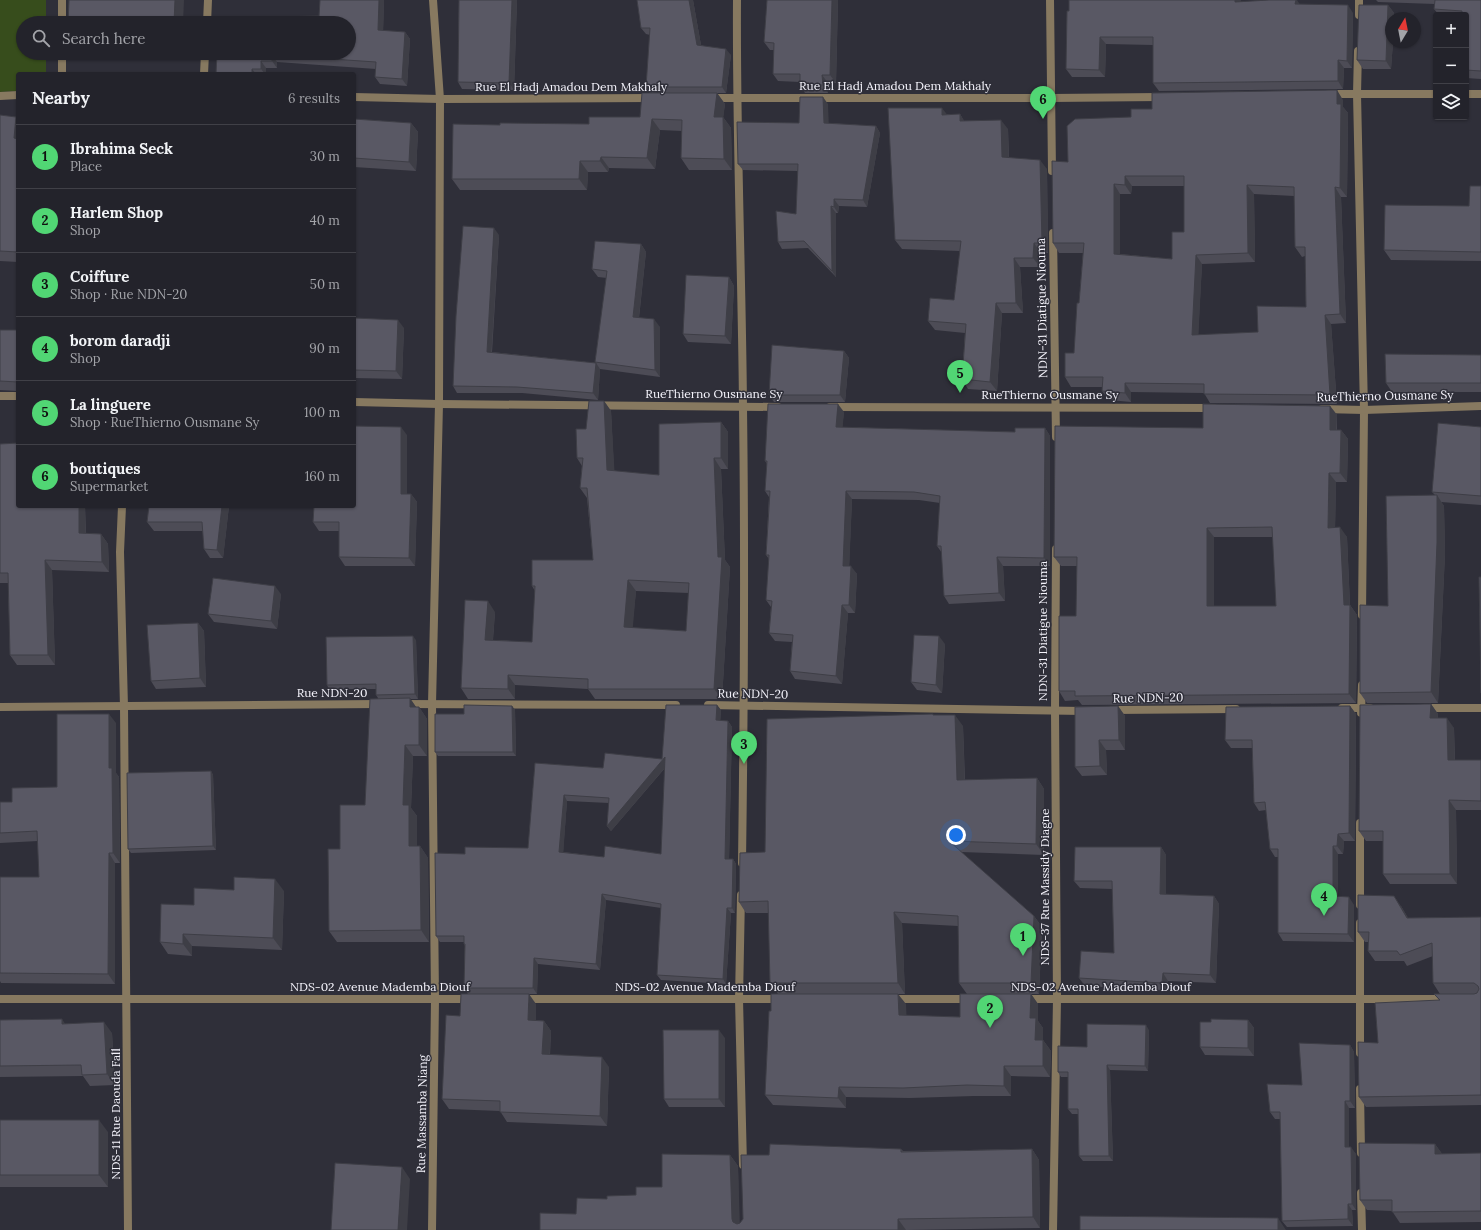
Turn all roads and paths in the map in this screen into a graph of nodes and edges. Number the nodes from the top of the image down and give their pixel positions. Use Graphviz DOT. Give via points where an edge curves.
graph roads {
  1 [pos="62,0"];
  2 [pos="208,0"];
  3 [pos="433,0"];
  4 [pos="737,0"];
  5 [pos="1050,0"];
  6 [pos="1359,0"];
  7 [pos="62,16"];
  8 [pos="207,16"];
  9 [pos="1359,23"];
  10 [pos="1358,39"];
  11 [pos="62,60"];
  12 [pos="205,60"];
  13 [pos="62,72"];
  14 [pos="204,72"];
  15 [pos="1318,94"];
  16 [pos="1357,94"];
  17 [pos="1433,94"];
  18 [pos="1469,94"];
  19 [pos="1481,94"];
  20 [pos="16,95"];
  21 [pos="0,96"];
  22 [pos="1169,97"];
  23 [pos="356,98"];
  24 [pos="658,98"];
  25 [pos="705,98"];
  26 [pos="736,98"];
  27 [pos="1051,98"];
  28 [pos="440,99"];
  29 [pos="1052,178"];
  30 [pos="1053,225"];
  31 [pos="0,396"];
  32 [pos="16,396"];
  33 [pos="356,402"];
  34 [pos="439,404"];
  35 [pos="1481,406"];
  36 [pos="743,407"];
  37 [pos="790,407"];
  38 [pos="821,407"];
  39 [pos="1056,407"];
  40 [pos="1222,408"];
  41 [pos="1317,409"];
  42 [pos="1364,410"];
  43 [pos="1056,446"];
  44 [pos="122,508"];
  45 [pos="1056,539"];
  46 [pos="1362,622"];
  47 [pos="1362,677"];
  48 [pos="432,704"];
  49 [pos="744,705"];
  50 [pos="0,707"];
  51 [pos="124,707"];
  52 [pos="1330,708"];
  53 [pos="1362,708"];
  54 [pos="1377,708"];
  55 [pos="1417,708"];
  56 [pos="1481,708"];
  57 [pos="1244,709"];
  58 [pos="1055,711"];
  59 [pos="1361,724"];
  60 [pos="1360,818"];
  61 [pos="741,870"];
  62 [pos="741,885"];
  63 [pos="435,998"];
  64 [pos="483,998"];
  65 [pos="515,998"];
  66 [pos="0,999"];
  67 [pos="127,999"];
  68 [pos="739,999"];
  69 [pos="787,999"];
  70 [pos="882,999"];
  71 [pos="978,999"];
  72 [pos="1018,999"];
  73 [pos="1058,999"];
  74 [pos="1359,999"];
  75 [pos="1458,999"];
  76 [pos="1360,1063"];
  77 [pos="1360,1079"];
  78 [pos="1361,1158"];
  79 [pos="744,1174"];
  80 [pos="1361,1182"];
  81 [pos="128,1230"];
  82 [pos="432,1230"];
  83 [pos="1053,1230"];
  84 [pos="1362,1230"];
  1 -- 7 [label="street"];
  2 -- 8 [label="street"];
  3 -- 28 [label="street, Rue Massamba Niang"];
  4 -- 26 [label="street"];
  5 -- 27 [label="street"];
  6 -- 9 [label="street"];
  10 -- 16 [label="street"];
  11 -- 13 [label="street"];
  12 -- 14 [label="street"];
  15 -- 16 [label="street"];
  16 -- 17 [label="street"];
  16 -- 42 [label="street"];
  18 -- 19 [label="street"];
  20 -- 21 [label="street"];
  22 -- 27 [label="street, Rue El Hadj Amadou Dem Makhaly"];
  23 -- 28 [label="street, Rue El Hadj Amadou Dem Makhaly"];
  24 -- 28 [label="street, Rue El Hadj Amadou Dem Makhaly"];
  25 -- 26 [label="street, Rue El Hadj Amadou Dem Makhaly"];
  26 -- 27 [label="street, Rue El Hadj Amadou Dem Makhaly"];
  26 -- 36 [label="street"];
  27 -- 29 [label="street"];
  28 -- 34 [label="street, Rue Massamba Niang"];
  30 -- 39 [label="street, NDN-31 Diatigue Niouma"];
  31 -- 32 [label="street"];
  33 -- 34 [label="street, RueThierno Ousmane Sy"];
  34 -- 36 [label="street, RueThierno Ousmane Sy"];
  34 -- 48 [label="street, Rue Massamba Niang"];
  35 -- 42 [label="street, RueThierno Ousmane Sy"];
  36 -- 37 [label="street, RueThierno Ousmane Sy"];
  36 -- 49 [label="street"];
  38 -- 39 [label="street, RueThierno Ousmane Sy"];
  39 -- 40 [label="street, RueThierno Ousmane Sy"];
  39 -- 43 [label="street, NDN-31 Diatigue Niouma"];
  41 -- 42 [label="street, RueThierno Ousmane Sy"];
  42 -- 46 [label="street"];
  44 -- 51 [label="street, NDS-11 Rue Daouda Fall" via="120,552"];
  45 -- 58 [label="street, NDN-31 Diatigue Niouma"];
  47 -- 53 [label="street"];
  48 -- 49 [label="street, Rue NDN-20"];
  48 -- 51 [label="street, Rue NDN-20"];
  48 -- 63 [label="street, Rue Massamba Niang"];
  49 -- 58 [label="street, Rue NDN-20"];
  49 -- 61 [label="street"];
  50 -- 51 [label="street, Rue NDN-20"];
  51 -- 67 [label="street, NDS-11 Rue Daouda Fall"];
  52 -- 53 [label="street"];
  53 -- 54 [label="street"];
  53 -- 59 [label="street"];
  55 -- 56 [label="street"];
  57 -- 58 [label="street, Rue NDN-20"];
  58 -- 73 [label="street, NDS-37 Rue Massidy Diagne"];
  60 -- 74 [label="street"];
  62 -- 68 [label="street"];
  63 -- 64 [label="street, NDS-02 Avenue Mademba Diouf"];
  63 -- 67 [label="street, NDS-02 Avenue Mademba Diouf"];
  63 -- 82 [label="street, Rue Massamba Niang"];
  65 -- 68 [label="street, NDS-02 Avenue Mademba Diouf"];
  66 -- 67 [label="street, NDS-02 Avenue Mademba Diouf"];
  67 -- 81 [label="street, NDS-11 Rue Daouda Fall"];
  68 -- 69 [label="street, NDS-02 Avenue Mademba Diouf"];
  68 -- 79 [label="street"];
  70 -- 71 [label="street"];
  72 -- 73 [label="street, NDS-02 Avenue Mademba Diouf"];
  73 -- 74 [label="street, NDS-02 Avenue Mademba Diouf"];
  73 -- 83 [label="street, NDS-37 Rue Massidy Diagne"];
  74 -- 75 [label="street, NDS-02 Avenue Mademba Diouf"];
  74 -- 76 [label="street"];
  77 -- 78 [label="street"];
  80 -- 84 [label="street"];
}
